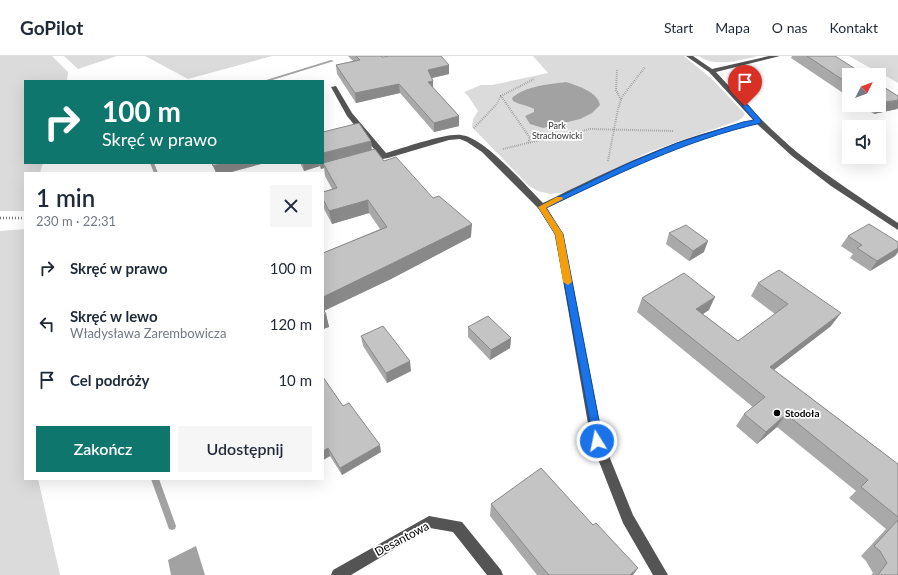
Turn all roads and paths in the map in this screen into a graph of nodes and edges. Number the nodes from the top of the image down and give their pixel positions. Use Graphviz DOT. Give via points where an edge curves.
graph roads {
  1 [pos="689,56"];
  2 [pos="777,56"];
  3 [pos="645,67"];
  4 [pos="617,70"];
  5 [pos="711,71"];
  6 [pos="534,79"];
  7 [pos="334,87"];
  8 [pos="501,96"];
  9 [pos="621,100"];
  10 [pos="759,122"];
  11 [pos="615,129"];
  12 [pos="676,131"];
  13 [pos="461,137"];
  14 [pos="528,143"];
  15 [pos="485,150"];
  16 [pos="384,156"];
  17 [pos="357,164"];
  18 [pos="604,178"];
  19 [pos="542,207"];
  20 [pos="0,218"];
  21 [pos="24,218"];
  22 [pos="898,226"];
  23 [pos="338,575"];
  24 [pos="496,575"];
  25 [pos="661,575"];
  1 -- 5 [label="street"];
  2 -- 5 [label="street"];
  3 -- 9 [label="path"];
  4 -- 9 [label="path" via="616,90"];
  5 -- 10 [label="street"];
  6 -- 8 [label="path"];
  7 -- 16 [label="street" via="340,99"];
  8 -- 13 [label="path" via="476,128"];
  8 -- 14 [label="path" via="530,138"];
  9 -- 11 [label="path"];
  10 -- 18 [label="street" via="679,145"];
  10 -- 22 [label="street" via="834,184"];
  11 -- 12 [label="path"];
  11 -- 14 [label="path" via="577,131"];
  11 -- 18 [label="path"];
  13 -- 15 [label="street"];
  13 -- 16 [label="street"];
  14 -- 15 [label="path"];
  15 -- 19 [label="street"];
  16 -- 17 [label="street"];
  18 -- 19 [label="street"];
  19 -- 25 [label="street" via="559,234 597,441 628,519"];
  20 -- 21 [label="path"];
  23 -- 24 [label="street, Desantowa" via="429,522 457,526"];
}
